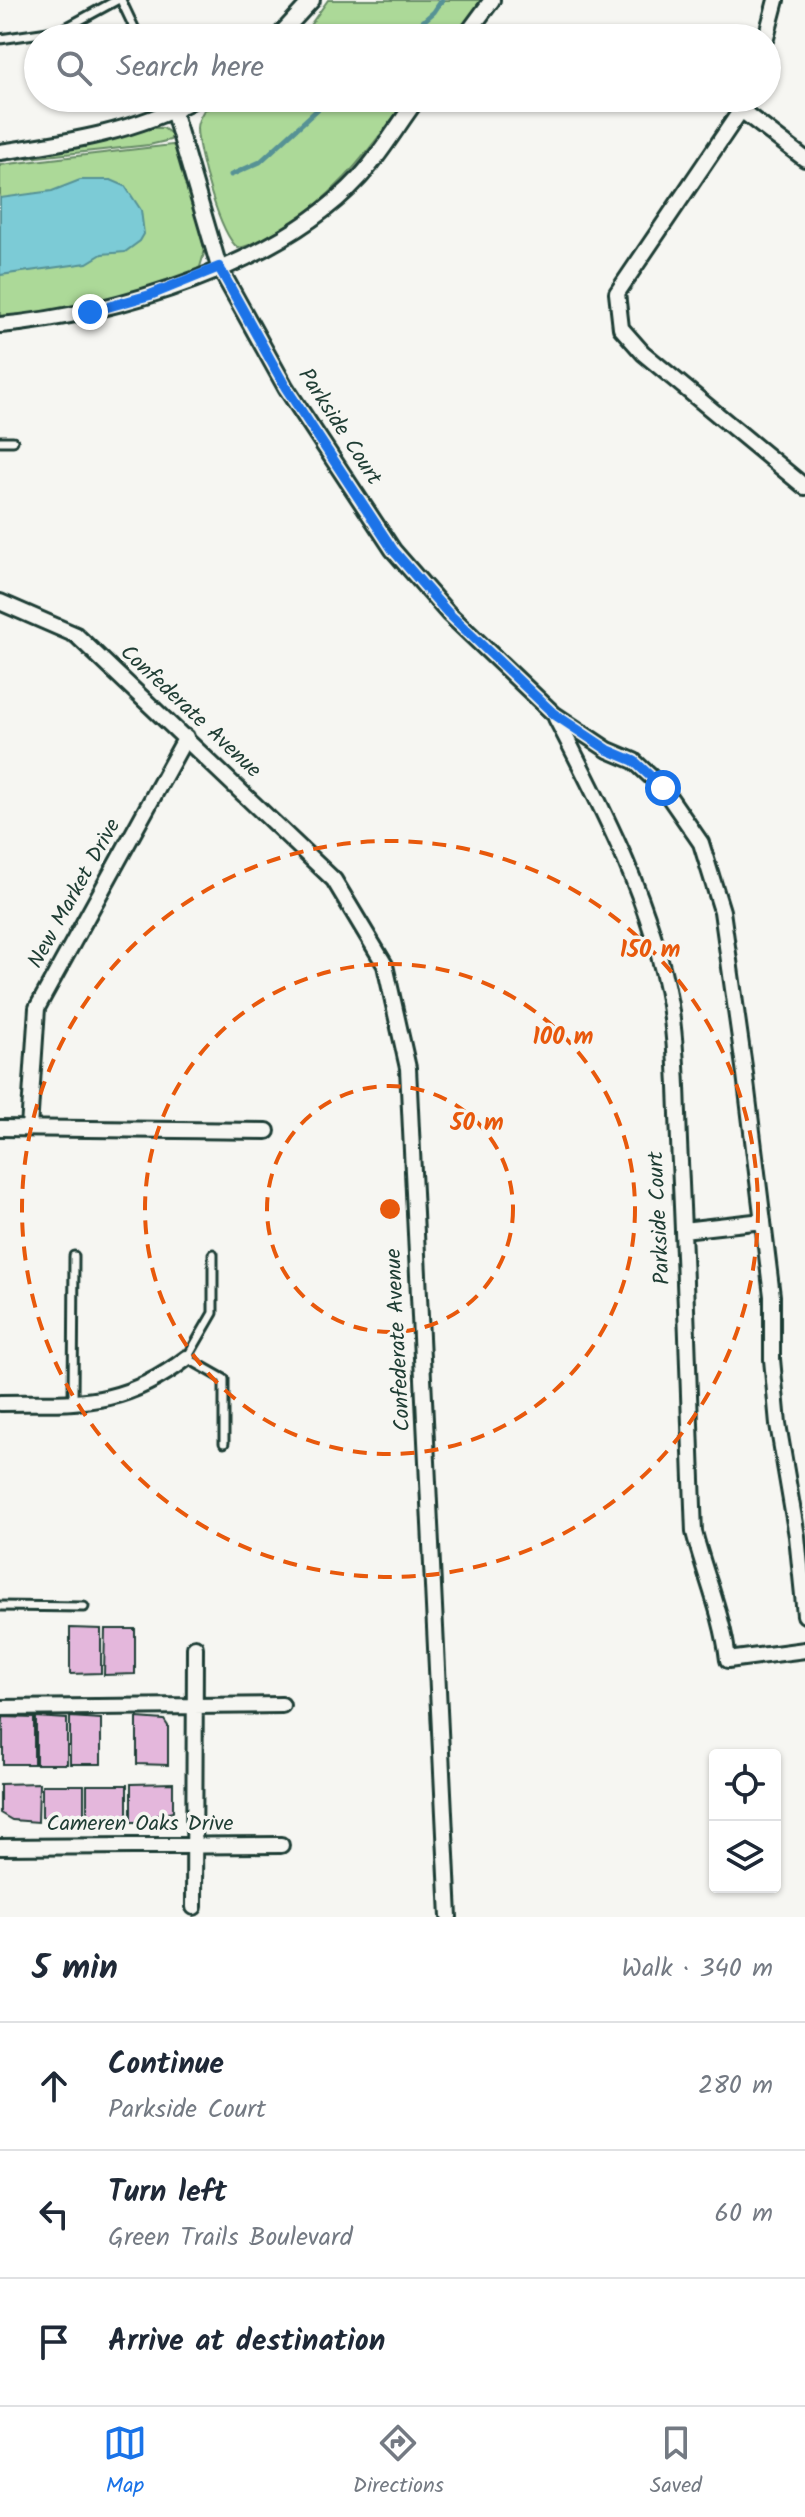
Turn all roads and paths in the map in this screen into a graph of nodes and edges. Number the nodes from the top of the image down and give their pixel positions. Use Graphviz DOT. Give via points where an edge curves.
graph roads {
  1 [pos="119,0"];
  2 [pos="312,0"];
  3 [pos="492,0"];
  4 [pos="776,0"];
  5 [pos="73,24"];
  6 [pos="132,24"];
  7 [pos="290,24"];
  8 [pos="474,24"];
  9 [pos="770,24"];
  10 [pos="24,36"];
  11 [pos="0,39"];
  12 [pos="152,112"];
  13 [pos="172,112"];
  14 [pos="408,112"];
  15 [pos="738,112"];
  16 [pos="752,112"];
  17 [pos="0,152"];
  18 [pos="805,159"];
  19 [pos="219,267"];
  20 [pos="0,325"];
  21 [pos="0,441"];
  22 [pos="13,441"];
  23 [pos="805,487"];
  24 [pos="0,602"];
  25 [pos="554,714"];
  26 [pos="186,737"];
  27 [pos="0,1128"];
  28 [pos="29,1128"];
  29 [pos="267,1131"];
  30 [pos="763,1221"];
  31 [pos="683,1230"];
  32 [pos="213,1254"];
  33 [pos="74,1256"];
  34 [pos="187,1358"];
  35 [pos="73,1402"];
  36 [pos="0,1403"];
  37 [pos="224,1443"];
  38 [pos="0,1606"];
  39 [pos="84,1607"];
  40 [pos="805,1615"];
  41 [pos="195,1647"];
  42 [pos="805,1650"];
  43 [pos="282,1705"];
  44 [pos="195,1706"];
  45 [pos="0,1708"];
  46 [pos="281,1845"];
  47 [pos="195,1846"];
  48 [pos="0,1847"];
  49 [pos="194,1907"];
  50 [pos="449,1917"];
  1 -- 5 [label="lane"];
  1 -- 6 [label="lane"];
  2 -- 7 [label="street"];
  3 -- 8 [label="street"];
  4 -- 9 [label="street"];
  10 -- 11 [label="lane"];
  12 -- 17 [label="street" via="95,137"];
  13 -- 19 [label="street, Parkside Court"];
  14 -- 19 [label="street" via="360,176 321,211 264,249"];
  15 -- 23 [label="street" via="617,293 621,328 643,353"];
  16 -- 18 [label="street"];
  19 -- 20 [label="street" via="90,312"];
  19 -- 25 [label="street, Parkside Court" via="286,388 393,550 448,613"];
  21 -- 22 [label="lane"];
  24 -- 26 [label="street, Confederate Avenue" via="76,635"];
  25 -- 30 [label="street, Parkside Court" via="634,761 663,788 701,843 722,911"];
  25 -- 31 [label="street, Parkside Court" via="610,830 661,968 673,1035"];
  26 -- 28 [label="street, New Market Drive" via="37,1008"];
  26 -- 50 [label="street, Confederate Avenue" via="334,880 385,965 408,1068"];
  27 -- 28 [label="street"];
  28 -- 29 [label="street"];
  30 -- 31 [label="street"];
  30 -- 40 [label="street, Parkside Court" via="776,1398"];
  31 -- 42 [label="street, Parkside Court" via="694,1532 725,1633 728,1660"];
  32 -- 34 [label="lane" via="213,1313"];
  33 -- 35 [label="lane"];
  34 -- 35 [label="street" via="138,1389 98,1402"];
  34 -- 37 [label="lane" via="224,1379"];
  35 -- 36 [label="street"];
  38 -- 39 [label="lane"];
  41 -- 44 [label="street"];
  43 -- 44 [label="street"];
  44 -- 45 [label="street"];
  44 -- 47 [label="street"];
  46 -- 47 [label="street, Cameren Oaks Drive"];
  47 -- 48 [label="street, Cameren Oaks Drive"];
  47 -- 49 [label="street"];
}
